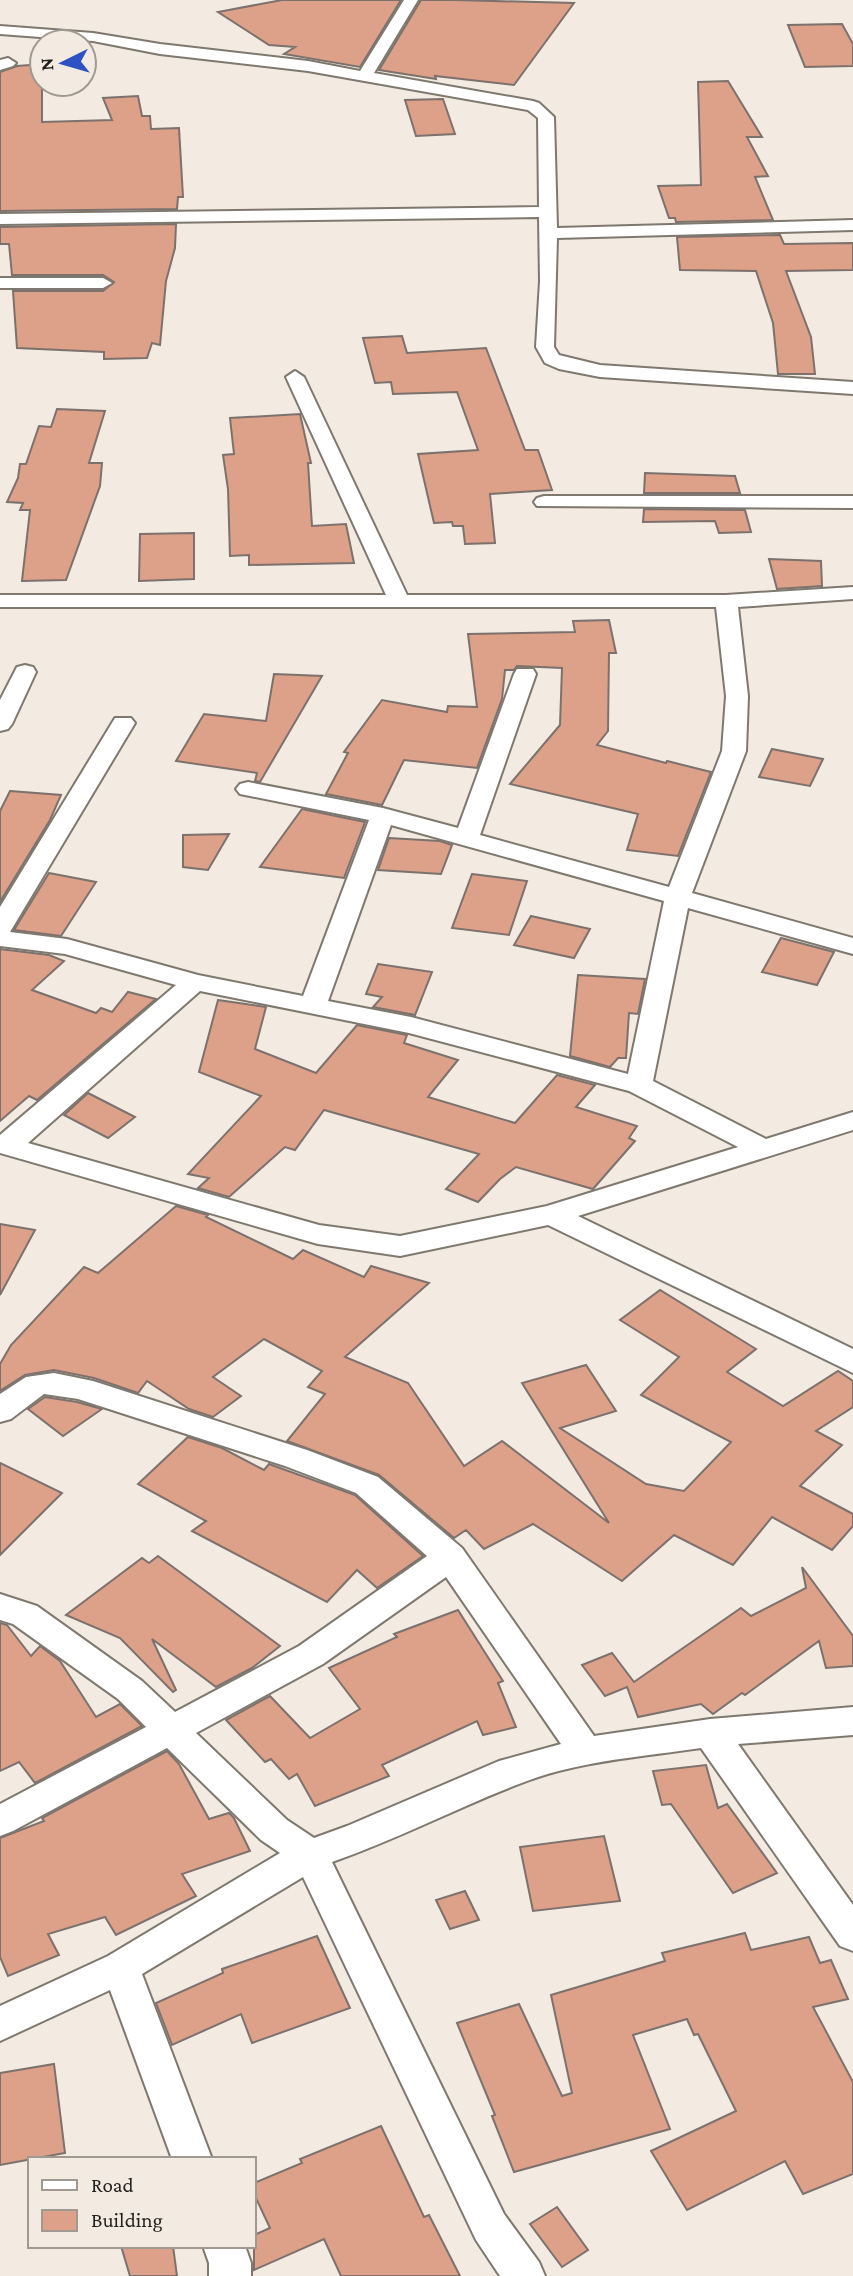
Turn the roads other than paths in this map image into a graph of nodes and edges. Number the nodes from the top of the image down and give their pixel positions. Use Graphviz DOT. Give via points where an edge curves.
graph roads {
  1 [pos="411,0"];
  2 [pos="0,30"];
  3 [pos="365,75"];
  4 [pos="548,212"];
  5 [pos="0,219"];
  6 [pos="853,225"];
  7 [pos="548,233"];
  8 [pos="0,283"];
  9 [pos="103,283"];
  10 [pos="295,377"];
  11 [pos="853,388"];
  12 [pos="544,502"];
  13 [pos="853,502"];
  14 [pos="853,593"];
  15 [pos="0,601"];
  16 [pos="726,601"];
  17 [pos="400,602"];
  18 [pos="24,672"];
  19 [pos="525,674"];
  20 [pos="123,723"];
  21 [pos="0,724"];
  22 [pos="248,789"];
  23 [pos="383,815"];
  24 [pos="467,838"];
  25 [pos="678,896"];
  26 [pos="0,928"];
  27 [pos="0,937"];
  28 [pos="853,946"];
  29 [pos="195,982"];
  30 [pos="313,1005"];
  31 [pos="639,1085"];
  32 [pos="853,1121"];
  33 [pos="3,1145"];
  34 [pos="764,1149"];
  35 [pos="551,1215"];
  36 [pos="853,1363"];
  37 [pos="0,1411"];
  38 [pos="450,1558"];
  39 [pos="0,1607"];
  40 [pos="853,1721"];
  41 [pos="172,1731"];
  42 [pos="710,1733"];
  43 [pos="585,1751"];
  44 [pos="0,1821"];
  45 [pos="310,1854"];
  46 [pos="853,1935"];
  47 [pos="121,1967"];
  48 [pos="0,2024"];
  49 [pos="190,2157"];
  50 [pos="225,2248"];
  51 [pos="230,2276"];
  52 [pos="524,2276"];
  1 -- 3 [label="street"];
  2 -- 3 [label="street" via="93,37"];
  3 -- 4 [label="street" via="542,110 546,117"];
  4 -- 5 [label="street"];
  4 -- 7 [label="street"];
  6 -- 7 [label="street"];
  7 -- 11 [label="street" via="545,347 552,359 600,371"];
  8 -- 9 [label="street"];
  10 -- 17 [label="street"];
  12 -- 13 [label="street"];
  14 -- 16 [label="street"];
  15 -- 17 [label="street"];
  16 -- 17 [label="street"];
  16 -- 25 [label="street" via="737,696 734,751"];
  18 -- 21 [label="street"];
  19 -- 24 [label="street"];
  20 -- 26 [label="street"];
  22 -- 23 [label="street"];
  23 -- 24 [label="street"];
  23 -- 30 [label="street"];
  24 -- 25 [label="street"];
  25 -- 28 [label="street"];
  25 -- 31 [label="street"];
  27 -- 29 [label="street" via="67,947"];
  29 -- 30 [label="street"];
  29 -- 33 [label="street"];
  30 -- 31 [label="street" via="411,1025"];
  31 -- 34 [label="street"];
  32 -- 34 [label="street"];
  33 -- 35 [label="street" via="318,1234 400,1246"];
  34 -- 35 [label="street"];
  35 -- 36 [label="street"];
  37 -- 38 [label="street" via="33,1384 54,1383 296,1458 367,1485"];
  38 -- 41 [label="street" via="311,1655"];
  38 -- 43 [label="street"];
  39 -- 41 [label="street" via="25,1615 130,1690"];
  40 -- 42 [label="street"];
  41 -- 44 [label="street"];
  41 -- 45 [label="street" via="274,1830"];
  42 -- 43 [label="street"];
  42 -- 46 [label="street"];
  43 -- 45 [label="street" via="512,1771"];
  45 -- 47 [label="street"];
  45 -- 52 [label="street" via="490,2227"];
  47 -- 48 [label="street"];
  47 -- 49 [label="street"];
  50 -- 51 [label="street"];
}
